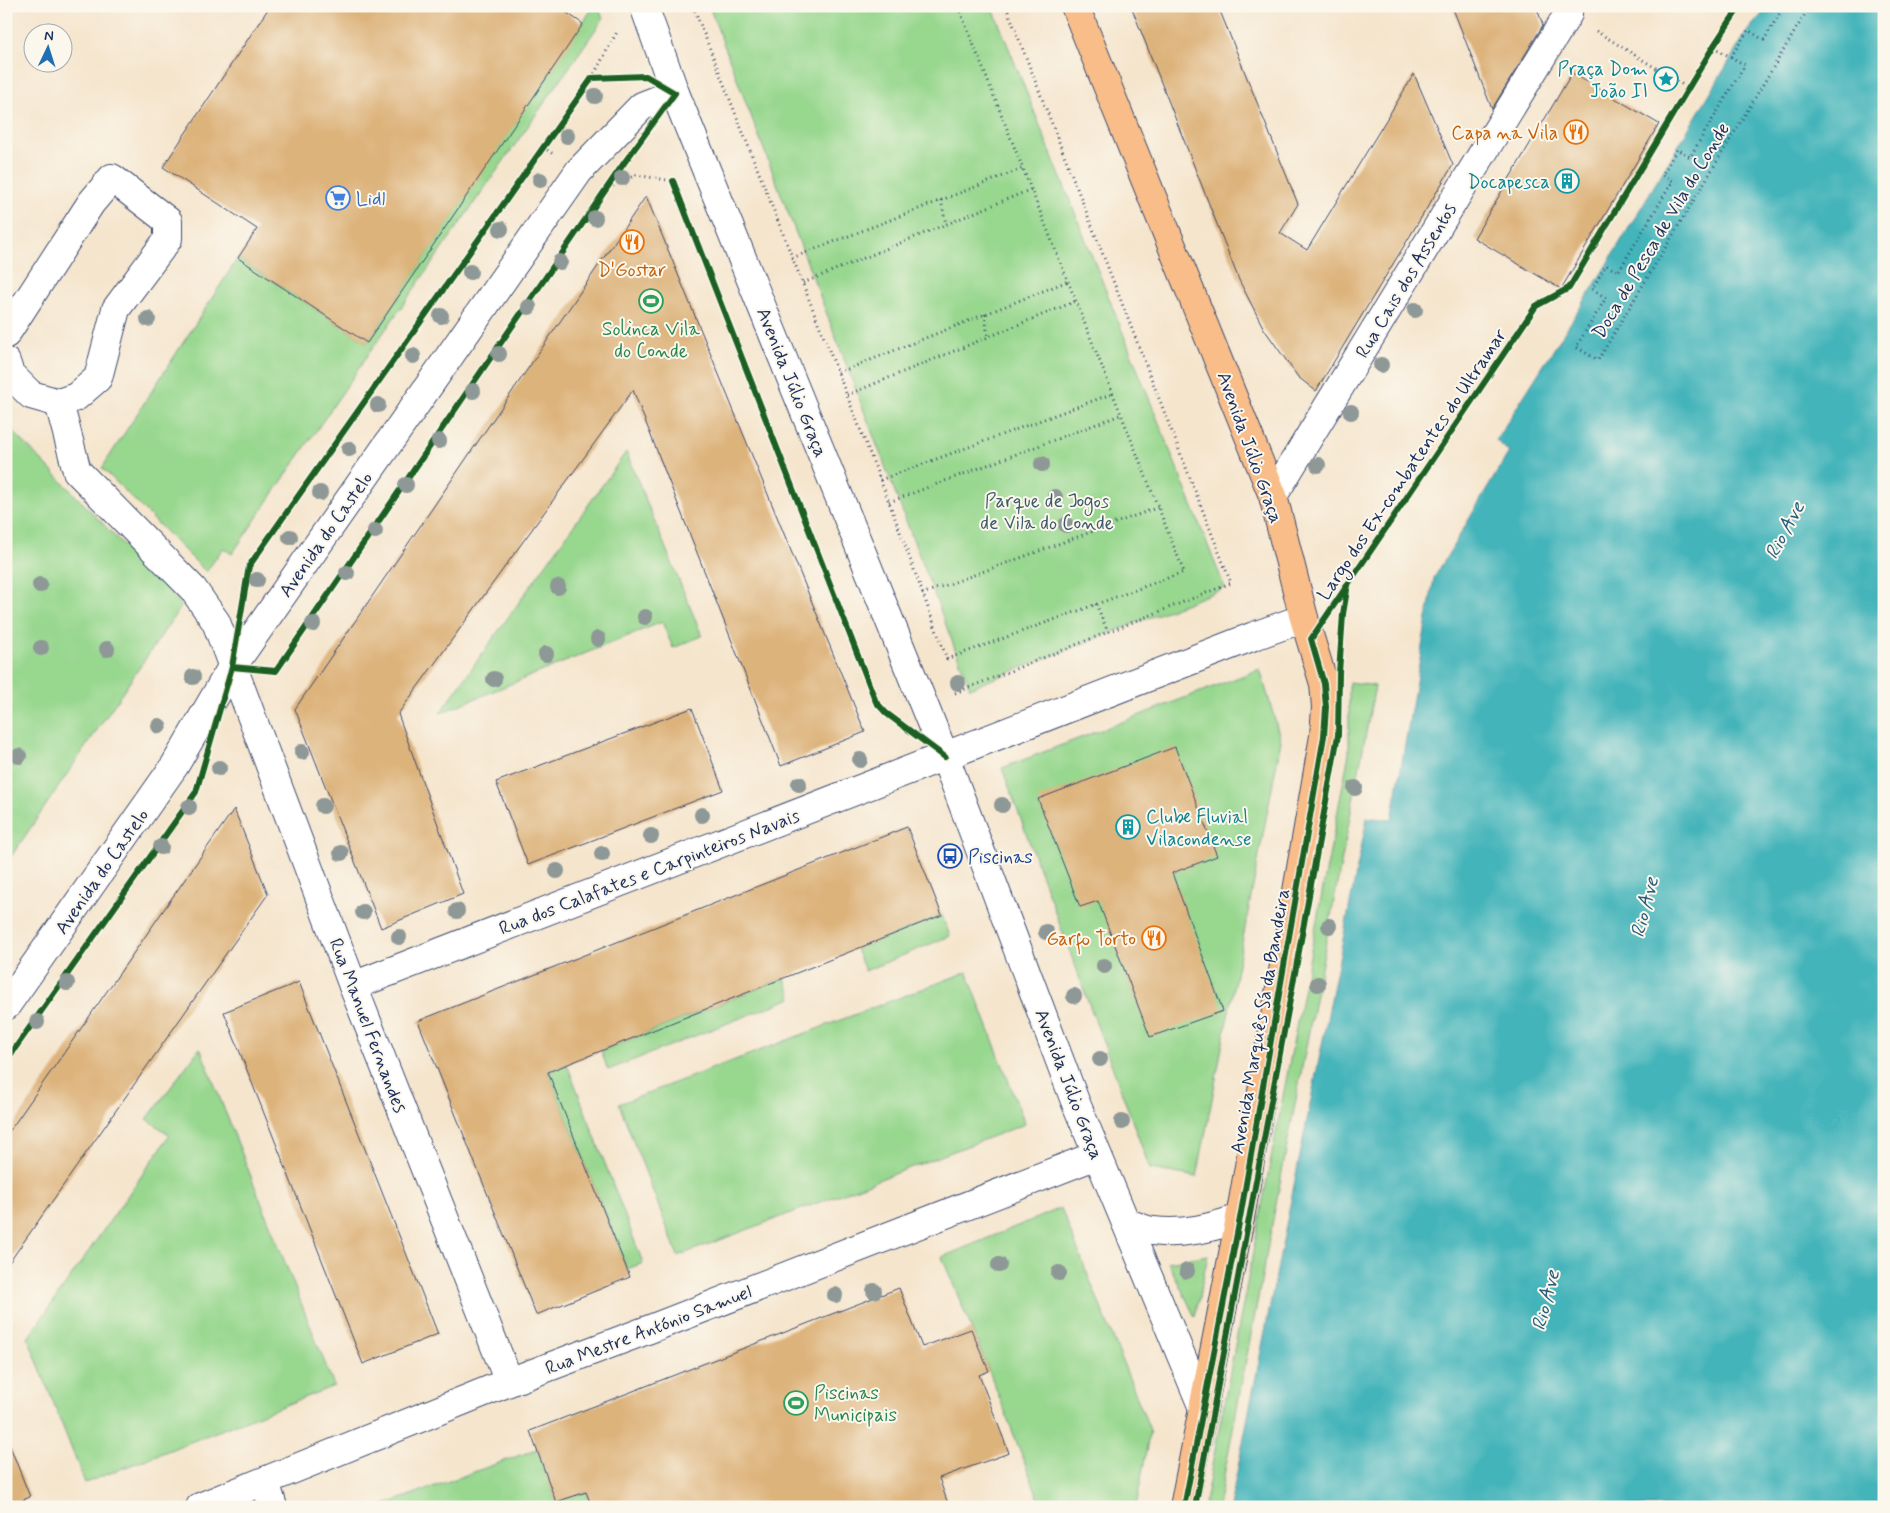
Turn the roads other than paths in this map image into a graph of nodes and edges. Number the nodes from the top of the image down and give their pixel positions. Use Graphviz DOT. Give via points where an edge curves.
graph roads {
  1 [pos="644,6"];
  2 [pos="1075,6"];
  3 [pos="1566,10"];
  4 [pos="675,93"];
  5 [pos="6,334"];
  6 [pos="6,362"];
  7 [pos="60,403"];
  8 [pos="1273,496"];
  9 [pos="1308,629"];
  10 [pos="232,667"];
  11 [pos="945,756"];
  12 [pos="354,986"];
  13 [pos="6,1006"];
  14 [pos="1097,1155"];
  15 [pos="1240,1218"];
  16 [pos="1127,1222"];
  17 [pos="510,1382"];
  18 [pos="1203,1408"];
  19 [pos="265,1481"];
  20 [pos="200,1507"];
  21 [pos="272,1507"];
  22 [pos="1184,1507"];
  1 -- 4 [label="street, Avenida Júlio Graça"];
  2 -- 8 [label="main road, Avenida Júlio Graça"];
  3 -- 8 [label="street, Rua Cais dos Assentos"];
  4 -- 10 [label="street, Avenida do Castelo" via="642,106 579,171"];
  4 -- 11 [label="street, Avenida Júlio Graça"];
  5 -- 7 [label="street" via="91,203 112,178 168,221 168,239 116,309 98,378 76,396"];
  6 -- 7 [label="street" via="10,374 32,395"];
  7 -- 10 [label="street, Rua Manuel Fernandes" via="77,471 193,589 216,622"];
  8 -- 9 [label="main road, Avenida Júlio Graça"];
  9 -- 11 [label="street" via="1254,636"];
  9 -- 15 [label="main road, Avenida Marquês Sá da Bandeira" via="1324,684 1324,736"];
  10 -- 12 [label="street, Rua Manuel Fernandes"];
  10 -- 13 [label="street, Avenida do Castelo" via="175,765"];
  11 -- 12 [label="street, Rua dos Calafates e Carpinteiros Navais"];
  11 -- 14 [label="street, Avenida Júlio Graça"];
  12 -- 17 [label="street, Rua Manuel Fernandes"];
  14 -- 16 [label="street, Avenida Júlio Graça"];
  14 -- 17 [label="street, Rua Mestre António Samuel"];
  15 -- 16 [label="street" via="1214,1227 1180,1232 1152,1231"];
  15 -- 18 [label="main road, Avenida Marquês Sá da Bandeira"];
  16 -- 18 [label="street, Avenida Júlio Graça"];
  17 -- 19 [label="street, Rua Mestre António Samuel"];
  18 -- 22 [label="main road, Avenida Marquês Sá da Bandeira"];
  19 -- 20 [label="street, Rua Mestre António Samuel"];
  19 -- 21 [label="street"];
}
